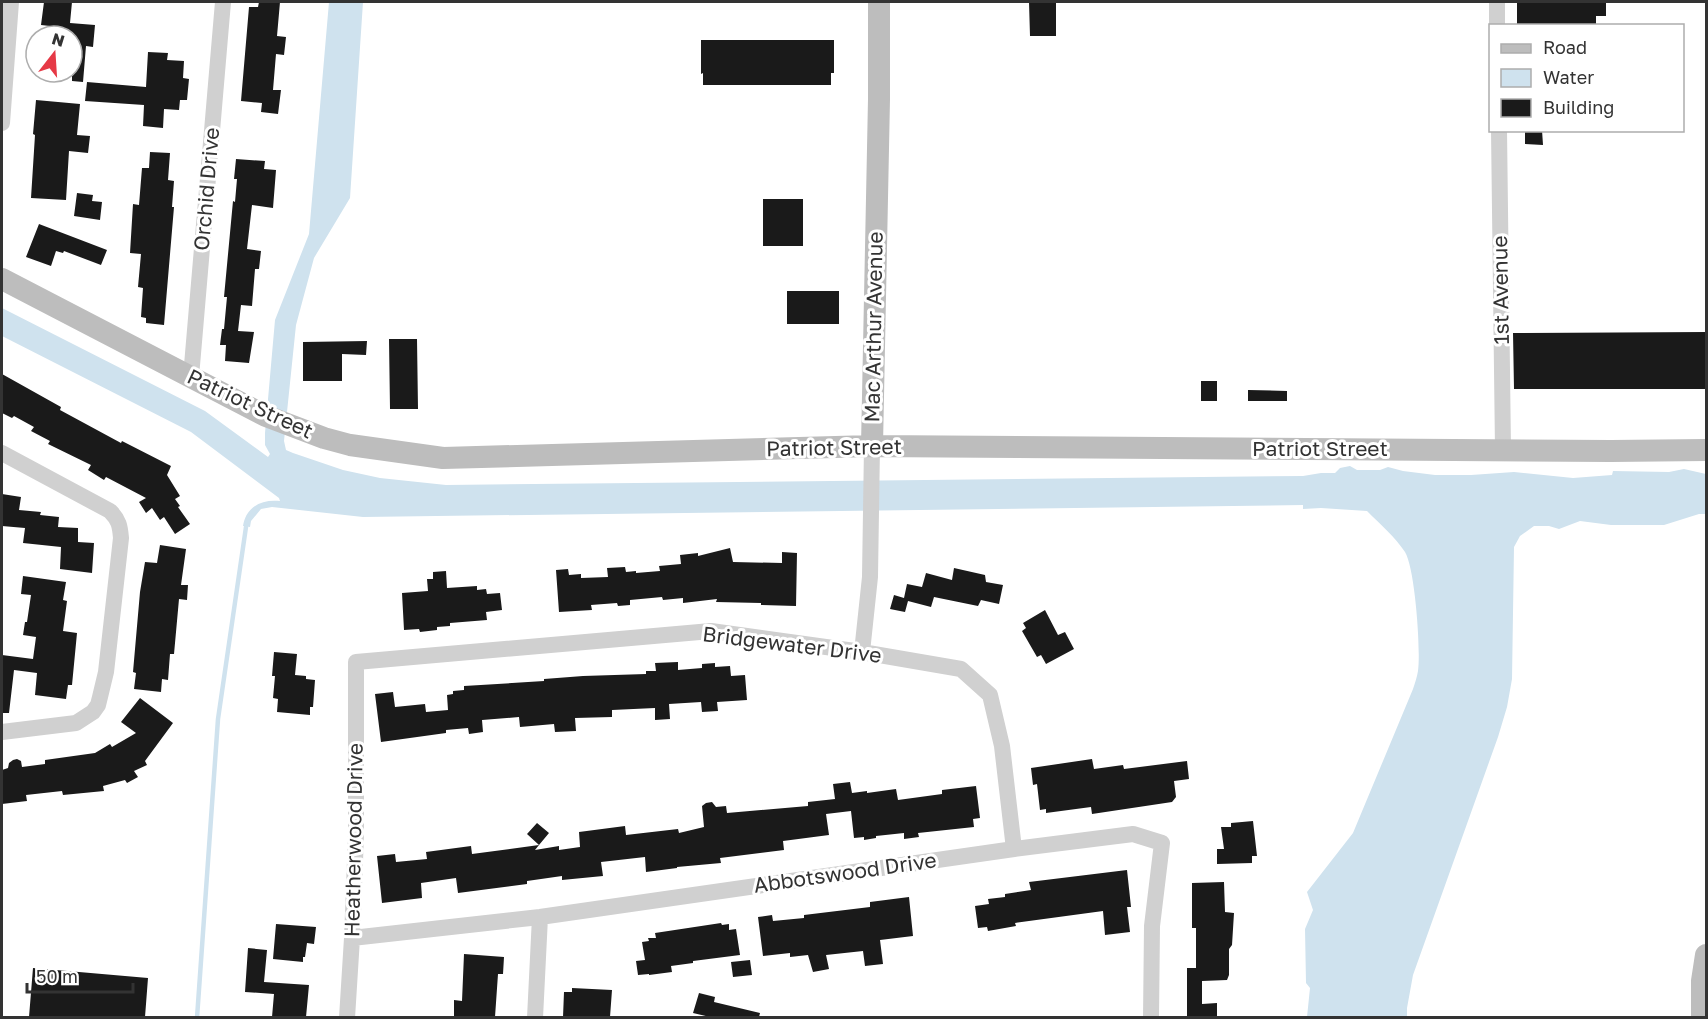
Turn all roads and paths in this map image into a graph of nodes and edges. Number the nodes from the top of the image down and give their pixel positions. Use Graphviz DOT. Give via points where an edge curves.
graph roads {
  1 [pos="11,2"];
  2 [pos="223,2"];
  3 [pos="879,2"];
  4 [pos="1497,2"];
  5 [pos="1497,24"];
  6 [pos="2,123"];
  7 [pos="1499,132"];
  8 [pos="2,279"];
  9 [pos="191,376"];
  10 [pos="872,446"];
  11 [pos="1503,450"];
  12 [pos="1707,450"];
  13 [pos="2,453"];
  14 [pos="862,652"];
  15 [pos="356,662"];
  16 [pos="2,732"];
  17 [pos="1014,849"];
  18 [pos="540,917"];
  19 [pos="352,938"];
  20 [pos="1707,955"];
  21 [pos="347,1017"];
  22 [pos="535,1017"];
  23 [pos="1151,1017"];
  24 [pos="1702,1017"];
  1 -- 6 [label="street"];
  2 -- 9 [label="street, Orchid Drive"];
  3 -- 10 [label="main road, Mac Arthur Avenue"];
  4 -- 5 [label="street"];
  7 -- 11 [label="street, 1st Avenue"];
  8 -- 9 [label="main road, Patriot Street"];
  9 -- 10 [label="main road, Patriot Street" via="266,416 350,446 443,458"];
  10 -- 11 [label="main road, Patriot Street"];
  10 -- 14 [label="street, Mac Arthur Avenue" via="870,577"];
  11 -- 12 [label="main road, Patriot Street"];
  13 -- 16 [label="street" via="110,511 120,525 121,538 106,672 98,705 76,723"];
  14 -- 15 [label="street, Bridgewater Drive" via="711,632"];
  14 -- 17 [label="street, Bridgewater Drive" via="961,669 990,696 1002,746"];
  15 -- 19 [label="street, Heatherwood Drive"];
  17 -- 18 [label="street, Abbotswood Drive"];
  17 -- 23 [label="street, Abbotswood Drive" via="1133,834 1162,843 1152,926"];
  18 -- 19 [label="street, Abbotswood Drive"];
  18 -- 22 [label="street"];
  19 -- 21 [label="street, Heatherwood Drive"];
  20 -- 24 [label="main road"];
}
